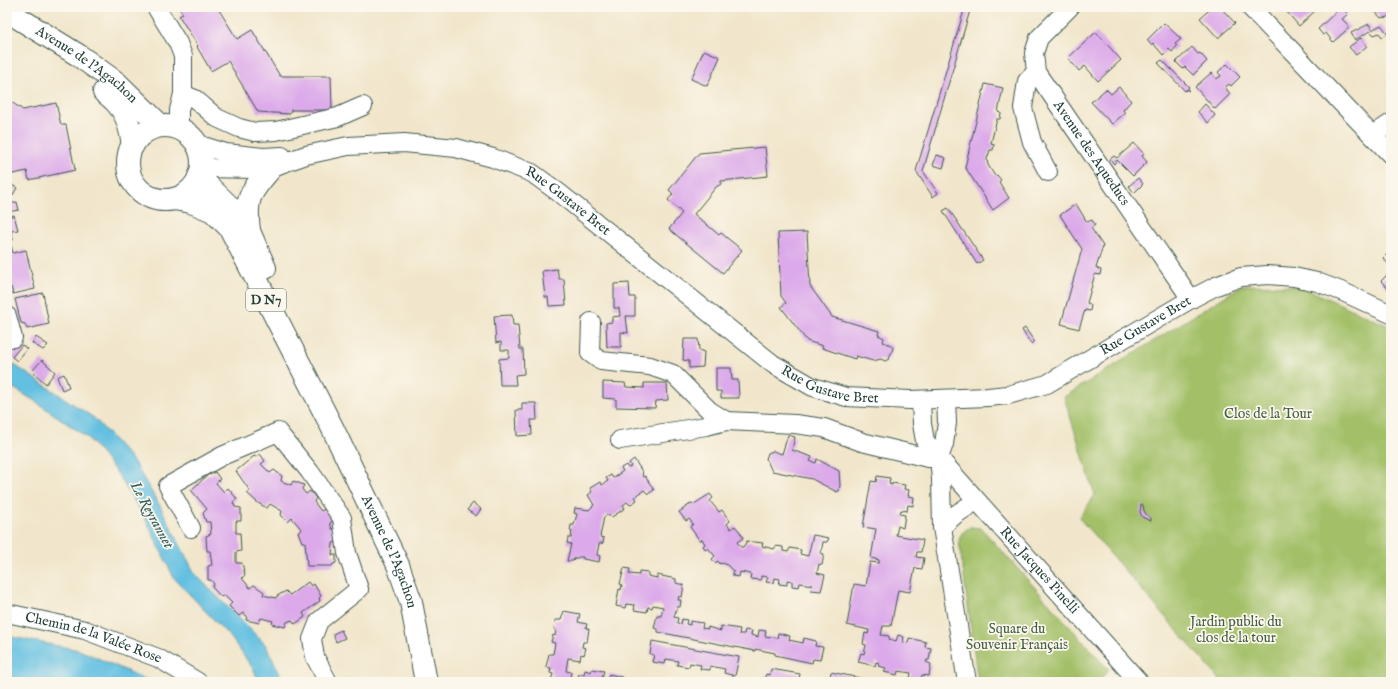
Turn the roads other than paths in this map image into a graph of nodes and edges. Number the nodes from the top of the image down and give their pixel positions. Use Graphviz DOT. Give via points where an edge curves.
graph roads {
  1 [pos="156,7"];
  2 [pos="1070,7"];
  3 [pos="1250,7"];
  4 [pos="7,11"];
  5 [pos="7,27"];
  6 [pos="1036,72"];
  7 [pos="183,94"];
  8 [pos="363,106"];
  9 [pos="1391,123"];
  10 [pos="170,127"];
  11 [pos="1373,135"];
  12 [pos="197,144"];
  13 [pos="133,145"];
  14 [pos="306,155"];
  15 [pos="1391,155"];
  16 [pos="272,167"];
  17 [pos="201,172"];
  18 [pos="1048,172"];
  19 [pos="174,199"];
  20 [pos="249,231"];
  21 [pos="1191,299"];
  22 [pos="1391,314"];
  23 [pos="7,316"];
  24 [pos="591,322"];
  25 [pos="14,338"];
  26 [pos="946,399"];
  27 [pos="921,400"];
  28 [pos="726,421"];
  29 [pos="332,427"];
  30 [pos="620,440"];
  31 [pos="939,458"];
  32 [pos="976,501"];
  33 [pos="942,527"];
  34 [pos="191,528"];
  35 [pos="7,613"];
  36 [pos="198,682"];
  37 [pos="328,682"];
  38 [pos="426,682"];
  39 [pos="967,682"];
  40 [pos="1139,682"];
  1 -- 7 [label="street" via="183,56"];
  2 -- 6 [label="street, Avenue des Aqueducs" via="1039,38 1034,52"];
  3 -- 11 [label="street"];
  4 -- 10 [label="main road, Avenue de l'Agachon" via="78,55"];
  5 -- 13 [label="main road, Avenue de l'Agachon" via="73,69 109,96 124,113"];
  6 -- 18 [label="street" via="1026,81 1023,108 1032,142"];
  6 -- 21 [label="street, Avenue des Aqueducs"];
  7 -- 8 [label="street" via="195,99 217,118 255,132 276,131 338,117"];
  7 -- 10 [label="street" via="179,110"];
  9 -- 11 [label="street"];
  10 -- 12 [label="main road" via="189,135"];
  10 -- 13 [label="main road" via="150,129 140,135"];
  11 -- 15 [label="street"];
  12 -- 14 [label="street, Rue Gustave Bret" via="226,153 263,157"];
  12 -- 17 [label="main road" via="201,155"];
  13 -- 19 [label="main road" via="128,166 137,186 155,199"];
  14 -- 16 [label="street, Rue Gustave Bret"];
  14 -- 27 [label="street, Rue Gustave Bret" via="348,146 404,143 456,148 493,158 532,173 766,359 786,372 813,387 846,397"];
  16 -- 17 [label="street, Rue Gustave Bret"];
  16 -- 20 [label="main road" via="251,192 247,214"];
  17 -- 19 [label="main road" via="194,187"];
  17 -- 20 [label="main road, Avenue de l'Agachon / D N7" via="221,200 235,212"];
  19 -- 29 [label="main road, Avenue de l'Agachon / D N7" via="191,202 213,211 230,228"];
  20 -- 29 [label="main road, Avenue de l'Agachon / D N7"];
  21 -- 22 [label="street, Rue Gustave Bret" via="1241,277 1288,276 1317,282"];
  21 -- 26 [label="street, Rue Gustave Bret" via="1050,383 1008,395"];
  23 -- 25 [label="street"];
  24 -- 28 [label="street" via="590,353 602,361 650,366 673,374 710,411"];
  26 -- 27 [label="street, Rue Gustave Bret"];
  26 -- 31 [label="street" via="947,423"];
  27 -- 31 [label="street, Rue Jacques Pinelli" via="925,441"];
  28 -- 30 [label="street"];
  28 -- 31 [label="street" via="824,428 862,442 928,458"];
  29 -- 38 [label="main road, Avenue de l'Agachon / D N7" via="398,565 411,602"];
  31 -- 32 [label="street, Rue Jacques Pinelli"];
  31 -- 33 [label="street"];
  32 -- 33 [label="street"];
  32 -- 40 [label="street, Rue Jacques Pinelli"];
  33 -- 39 [label="street"];
  34 -- 37 [label="street" via="168,486 222,456 278,432 342,518 347,553 359,589 319,621 312,639 315,658"];
  35 -- 36 [label="street, Chemin de la Valée Rose" via="85,630 158,658"];
}
